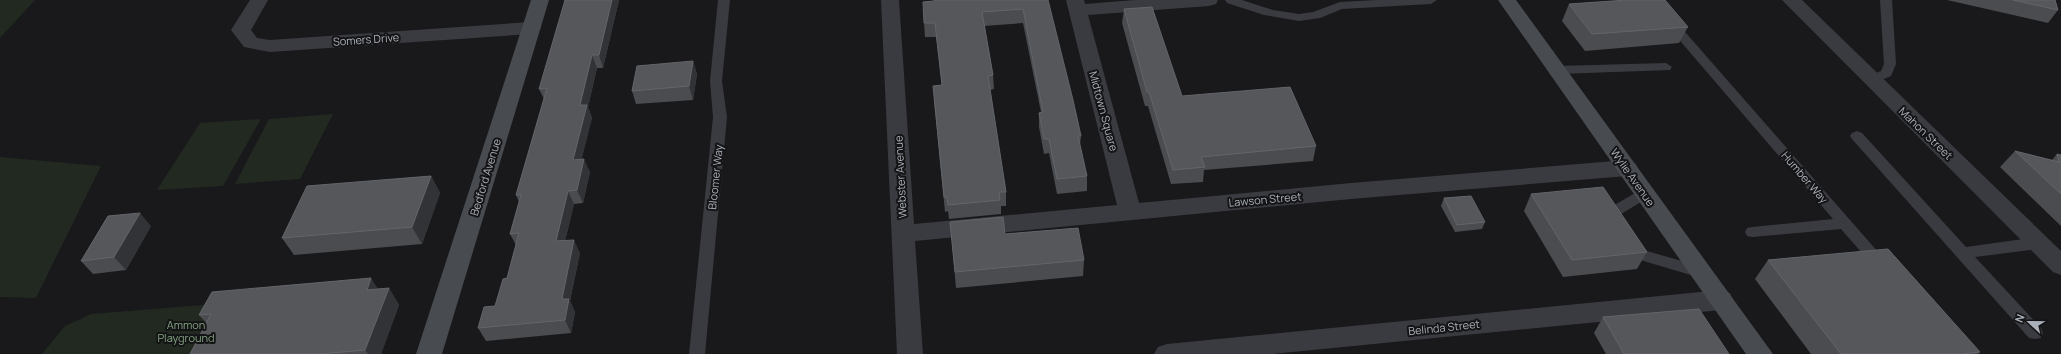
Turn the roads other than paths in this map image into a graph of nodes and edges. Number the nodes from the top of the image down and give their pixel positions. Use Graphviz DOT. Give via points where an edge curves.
graph roads {
  1 [pos="259,0"];
  2 [pos="540,0"];
  3 [pos="724,0"];
  4 [pos="890,0"];
  5 [pos="1209,0"];
  6 [pos="1231,0"];
  7 [pos="1431,0"];
  8 [pos="1507,0"];
  9 [pos="1651,0"];
  10 [pos="1791,0"];
  11 [pos="1886,0"];
  12 [pos="1338,3"];
  13 [pos="1076,5"];
  14 [pos="532,28"];
  15 [pos="1666,67"];
  16 [pos="1558,70"];
  17 [pos="1872,80"];
  18 [pos="1857,136"];
  19 [pos="1627,168"];
  20 [pos="1644,193"];
  21 [pos="1130,212"];
  22 [pos="1845,223"];
  23 [pos="1752,232"];
  24 [pos="904,234"];
  25 [pos="2038,243"];
  26 [pos="1964,253"];
  27 [pos="2061,266"];
  28 [pos="1701,272"];
  29 [pos="1891,276"];
  30 [pos="1721,300"];
  31 [pos="2035,333"];
  32 [pos="429,354"];
  33 [pos="697,354"];
  34 [pos="910,354"];
  35 [pos="1167,354"];
  36 [pos="1760,354"];
  1 -- 14 [label="street, Somers Drive" via="241,30 251,43 270,46"];
  2 -- 14 [label="street, Bedford Avenue"];
  3 -- 33 [label="lane, Bloomer Way" via="716,81 720,117"];
  4 -- 24 [label="street, Webster Avenue"];
  5 -- 13 [label="street, Midtown Square"];
  6 -- 12 [label="lane" via="1268,13 1306,18 1326,12"];
  7 -- 12 [label="lane"];
  8 -- 16 [label="street, Wylie Avenue"];
  9 -- 22 [label="lane, Humber Way"];
  10 -- 17 [label="street, Mahon Street"];
  11 -- 17 [label="lane" via="1890,64 1887,73"];
  13 -- 21 [label="street, Midtown Square"];
  14 -- 32 [label="street, Bedford Avenue"];
  15 -- 16 [label="lane"];
  16 -- 19 [label="street, Wylie Avenue"];
  17 -- 25 [label="street, Mahon Street"];
  18 -- 26 [label="lane"];
  19 -- 20 [label="street, Wylie Avenue"];
  19 -- 21 [label="street, Lawson Street"];
  20 -- 28 [label="street, Wylie Avenue"];
  20 -- 28 [label="lane" via="1609,215 1635,253"];
  21 -- 24 [label="street, Lawson Street"];
  22 -- 23 [label="lane"];
  22 -- 29 [label="lane, Humber Way"];
  24 -- 34 [label="street, Webster Avenue"];
  25 -- 26 [label="lane"];
  25 -- 27 [label="street, Mahon Street"];
  26 -- 31 [label="lane"];
  28 -- 30 [label="street, Wylie Avenue"];
  30 -- 35 [label="street, Belinda Street"];
  30 -- 36 [label="street, Wylie Avenue"];
}
